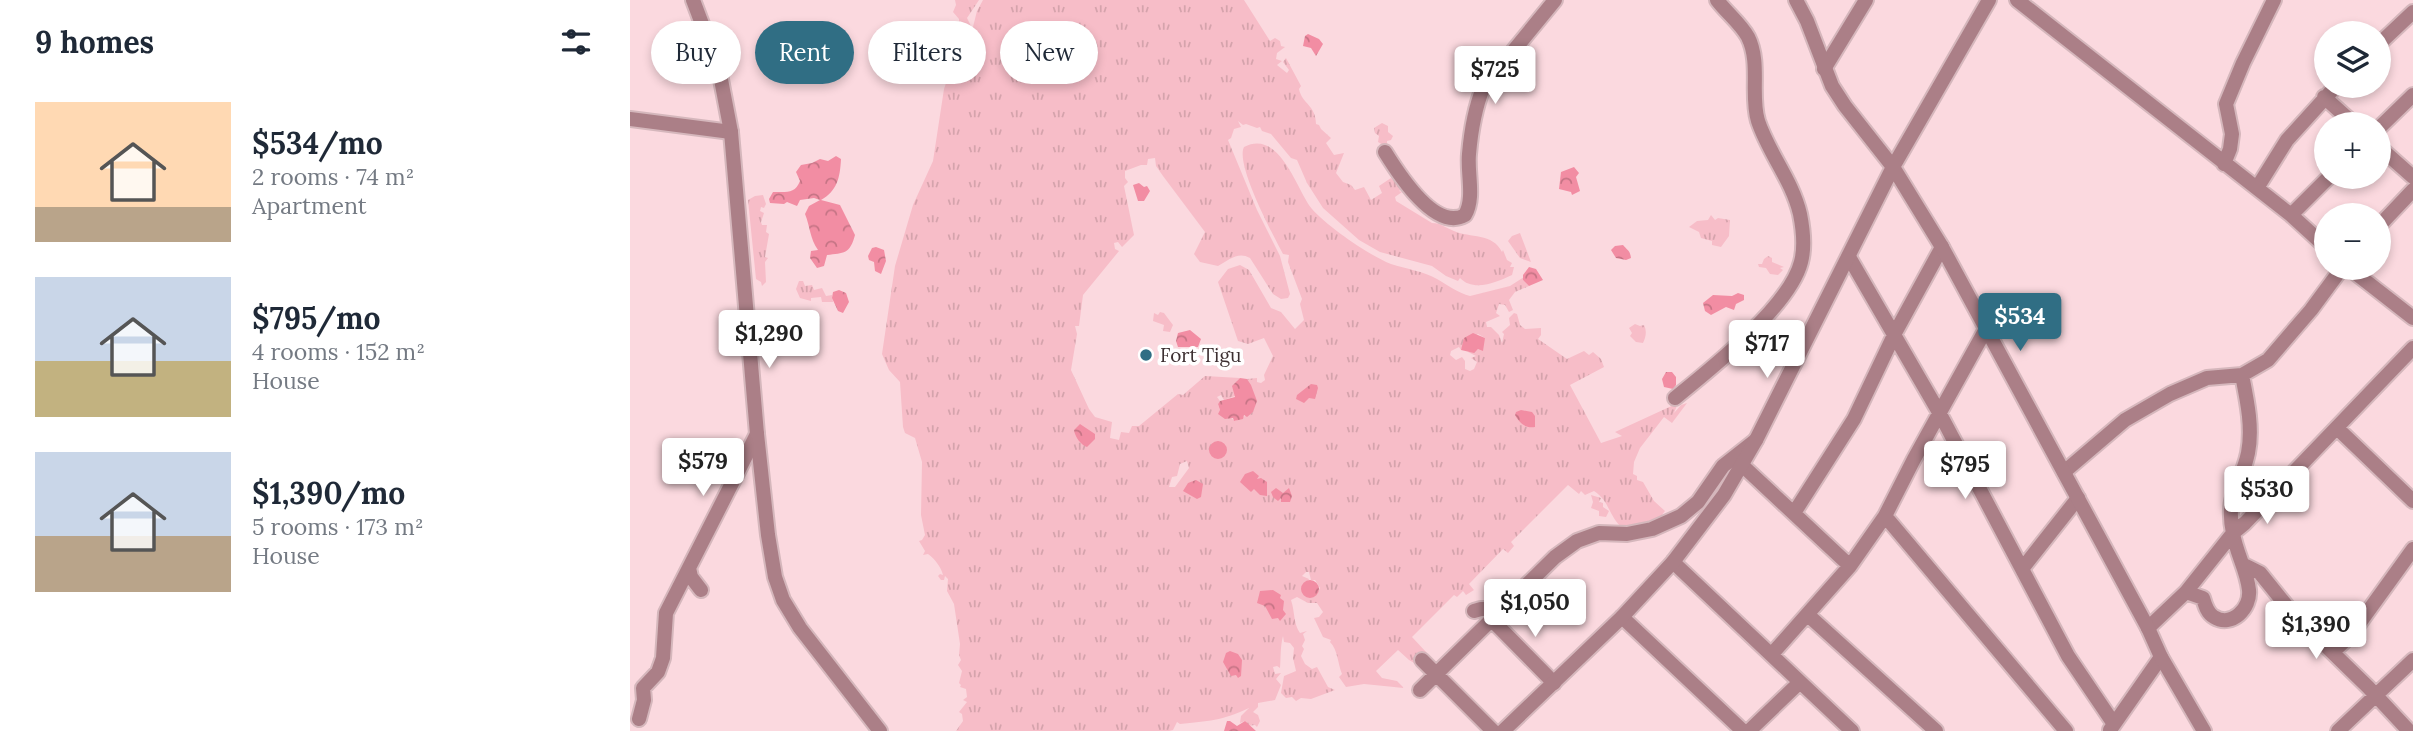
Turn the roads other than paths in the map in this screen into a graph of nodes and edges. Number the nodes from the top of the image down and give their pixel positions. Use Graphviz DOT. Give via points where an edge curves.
graph roads {
  1 [pos="693,0"];
  2 [pos="1555,0"];
  3 [pos="1717,0"];
  4 [pos="1796,0"];
  5 [pos="1866,0"];
  6 [pos="1989,0"];
  7 [pos="2017,0"];
  8 [pos="2274,0"];
  9 [pos="2413,12"];
  10 [pos="2391,33"];
  11 [pos="1824,69"];
  12 [pos="2413,95"];
  13 [pos="2323,98"];
  14 [pos="2325,98"];
  15 [pos="2341,112"];
  16 [pos="2391,116"];
  17 [pos="630,119"];
  18 [pos="731,132"];
  19 [pos="1385,152"];
  20 [pos="2391,158"];
  21 [pos="2224,164"];
  22 [pos="1893,167"];
  23 [pos="2413,177"];
  24 [pos="2257,188"];
  25 [pos="2317,189"];
  26 [pos="2413,190"];
  27 [pos="2391,213"];
  28 [pos="2291,215"];
  29 [pos="2314,236"];
  30 [pos="1942,247"];
  31 [pos="1849,257"];
  32 [pos="2333,280"];
  33 [pos="2364,280"];
  34 [pos="2413,318"];
  35 [pos="1986,329"];
  36 [pos="1895,334"];
  37 [pos="2413,348"];
  38 [pos="2242,375"];
  39 [pos="1675,398"];
  40 [pos="1940,414"];
  41 [pos="2337,428"];
  42 [pos="757,434"];
  43 [pos="1756,440"];
  44 [pos="1743,466"];
  45 [pos="2064,472"];
  46 [pos="2078,498"];
  47 [pos="2413,500"];
  48 [pos="1794,513"];
  49 [pos="1885,516"];
  50 [pos="2233,533"];
  51 [pos="2413,549"];
  52 [pos="1673,562"];
  53 [pos="2244,565"];
  54 [pos="1850,566"];
  55 [pos="689,568"];
  56 [pos="2022,569"];
  57 [pos="701,590"];
  58 [pos="2186,592"];
  59 [pos="1474,611"];
  60 [pos="1496,614"];
  61 [pos="1808,615"];
  62 [pos="1622,617"];
  63 [pos="2148,628"];
  64 [pos="2333,652"];
  65 [pos="1772,654"];
  66 [pos="2161,657"];
  67 [pos="1422,660"];
  68 [pos="2413,660"];
  69 [pos="1436,674"];
  70 [pos="1800,682"];
  71 [pos="1554,683"];
  72 [pos="1420,690"];
  73 [pos="2375,696"];
  74 [pos="639,719"];
  75 [pos="2111,727"];
  76 [pos="1843,728"];
  77 [pos="880,731"];
  78 [pos="1493,731"];
  79 [pos="1503,731"];
  80 [pos="1743,731"];
  81 [pos="1749,731"];
  82 [pos="1936,731"];
  83 [pos="2066,731"];
  84 [pos="2204,731"];
  85 [pos="2338,731"];
  86 [pos="2409,731"];
  1 -- 18 [label="street" via="719,69"];
  2 -- 19 [label="street" via="1483,88 1477,102 1465,215 1444,216 1429,207"];
  3 -- 39 [label="street" via="1748,37 1754,61 1755,110 1790,182 1803,240 1801,262 1790,287 1775,305 1724,358"];
  4 -- 11 [label="street"];
  5 -- 11 [label="street"];
  6 -- 22 [label="street"];
  7 -- 21 [label="street"];
  8 -- 21 [label="street" via="2226,104 2232,134"];
  9 -- 10 [label="street"];
  11 -- 22 [label="street" via="1844,106"];
  12 -- 16 [label="street"];
  13 -- 24 [label="street" via="2287,140"];
  14 -- 15 [label="street"];
  17 -- 18 [label="street"];
  18 -- 42 [label="street"];
  20 -- 23 [label="street"];
  21 -- 24 [label="street"];
  22 -- 30 [label="street"];
  22 -- 31 [label="street"];
  24 -- 28 [label="street"];
  25 -- 28 [label="street"];
  26 -- 27 [label="street"];
  28 -- 29 [label="street"];
  30 -- 35 [label="street"];
  30 -- 36 [label="street"];
  31 -- 36 [label="street"];
  31 -- 43 [label="street"];
  32 -- 38 [label="street" via="2268,360"];
  33 -- 34 [label="street"];
  35 -- 40 [label="street"];
  35 -- 45 [label="street"];
  36 -- 40 [label="street"];
  36 -- 48 [label="street" via="1854,419"];
  37 -- 41 [label="street"];
  38 -- 45 [label="street" via="2207,378 2170,394 2125,420"];
  38 -- 50 [label="street" via="2248,453 2232,495 2229,515"];
  40 -- 49 [label="street"];
  40 -- 56 [label="street"];
  41 -- 47 [label="street"];
  41 -- 50 [label="street"];
  42 -- 55 [label="street"];
  42 -- 77 [label="street" via="768,535 783,600"];
  43 -- 44 [label="street"];
  43 -- 60 [label="street" via="1723,466 1698,502 1681,516 1652,529 1599,533 1577,541"];
  44 -- 48 [label="street"];
  44 -- 52 [label="street"];
  45 -- 46 [label="street"];
  46 -- 56 [label="street"];
  46 -- 63 [label="street"];
  48 -- 54 [label="street"];
  49 -- 54 [label="street"];
  49 -- 83 [label="street"];
  50 -- 53 [label="street"];
  50 -- 58 [label="street"];
  51 -- 64 [label="street" via="2351,635"];
  52 -- 62 [label="street"];
  52 -- 65 [label="street"];
  53 -- 58 [label="street" via="2250,593 2242,612 2234,618 2214,617 2203,598"];
  53 -- 64 [label="street" via="2260,573 2294,615"];
  54 -- 61 [label="street"];
  55 -- 57 [label="street"];
  55 -- 74 [label="street" via="666,613 663,658 643,688"];
  56 -- 75 [label="street"];
  58 -- 63 [label="street"];
  59 -- 60 [label="street" via="1481,608"];
  60 -- 69 [label="street"];
  60 -- 71 [label="street"];
  61 -- 65 [label="street"];
  61 -- 82 [label="street"];
  62 -- 71 [label="street"];
  62 -- 80 [label="street"];
  63 -- 66 [label="street"];
  64 -- 73 [label="street"];
  65 -- 70 [label="street"];
  66 -- 75 [label="street"];
  66 -- 84 [label="street"];
  67 -- 69 [label="street"];
  68 -- 73 [label="street"];
  69 -- 72 [label="street"];
  69 -- 78 [label="street"];
  70 -- 76 [label="street"];
  70 -- 81 [label="street"];
  71 -- 79 [label="street"];
  73 -- 85 [label="street"];
  73 -- 86 [label="street"];
}
